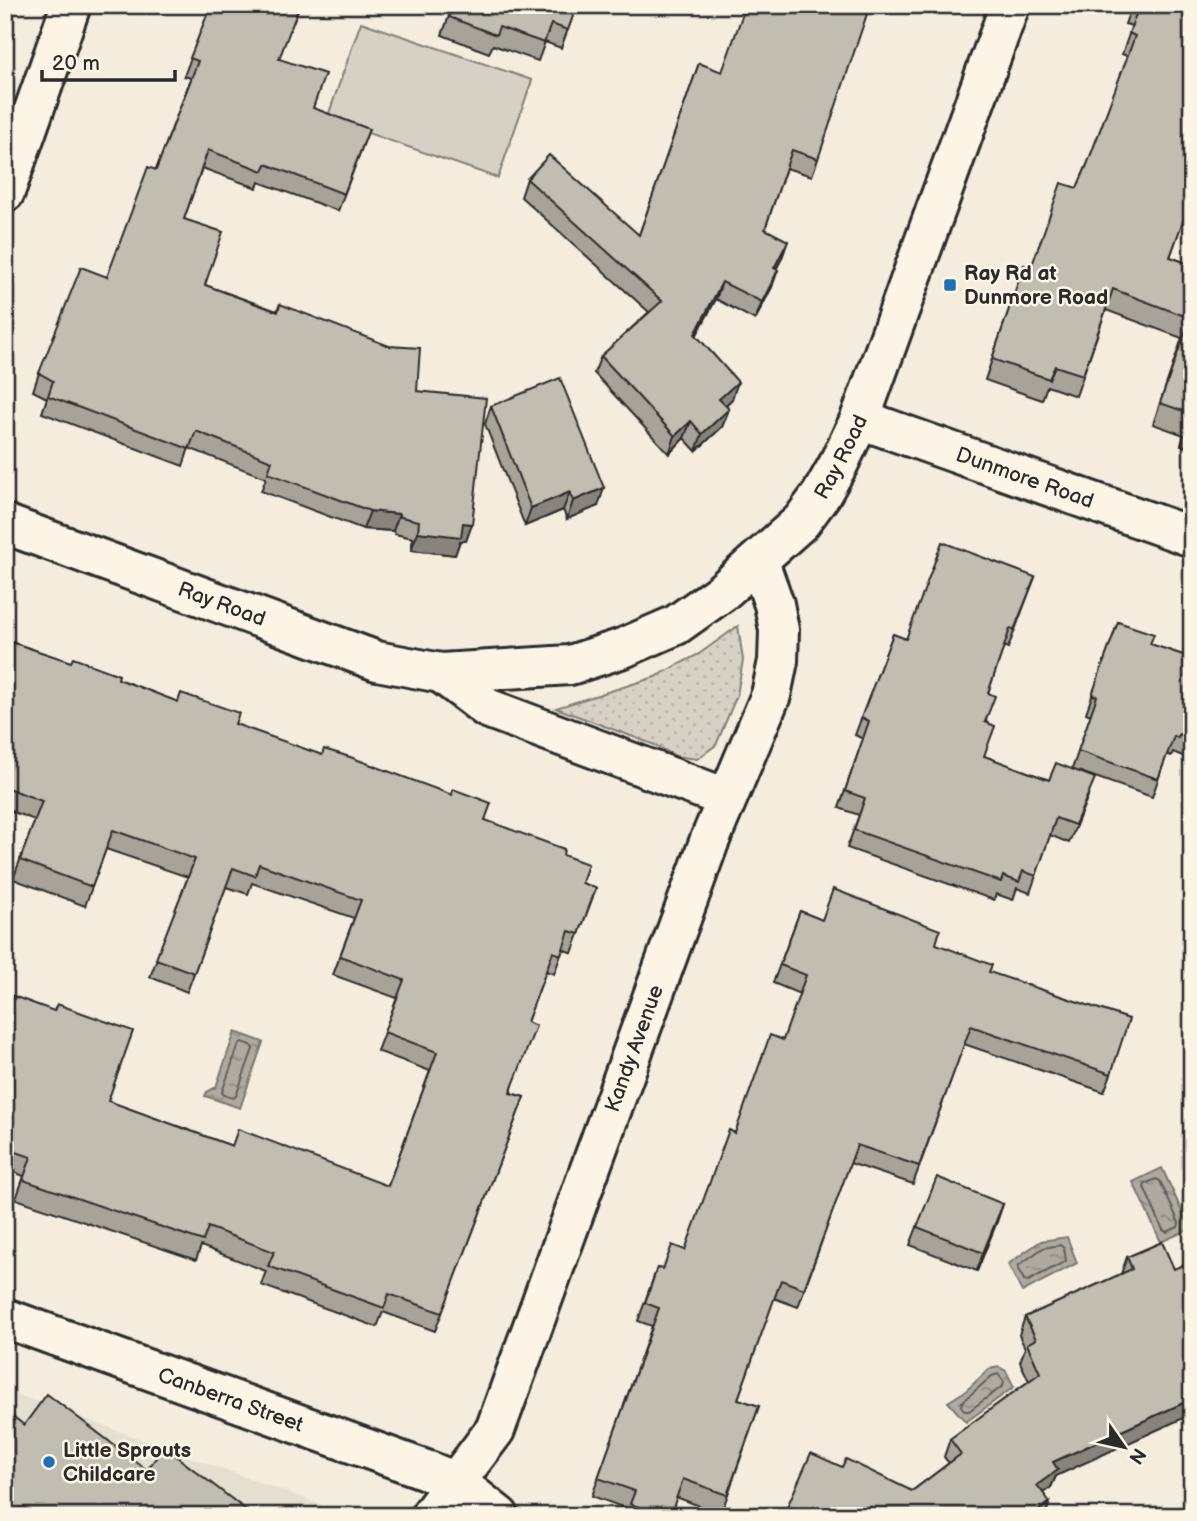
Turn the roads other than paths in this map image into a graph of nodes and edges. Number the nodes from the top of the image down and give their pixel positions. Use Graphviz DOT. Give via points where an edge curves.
graph roads {
  1 [pos="71,5"];
  2 [pos="1010,5"];
  3 [pos="5,192"];
  4 [pos="860,419"];
  5 [pos="5,524"];
  6 [pos="1192,537"];
  7 [pos="759,562"];
  8 [pos="440,673"];
  9 [pos="726,798"];
  10 [pos="5,1318"];
  11 [pos="456,1482"];
  12 [pos="430,1516"];
  13 [pos="499,1516"];
  1 -- 3 [label="street"];
  2 -- 4 [label="street, Ray Road"];
  4 -- 6 [label="street, Dunmore Road"];
  4 -- 7 [label="street, Ray Road" via="821,495 801,522"];
  5 -- 8 [label="street, Ray Road" via="377,661"];
  7 -- 8 [label="street, Ray Road" via="676,625 623,648 570,665"];
  7 -- 9 [label="street, Kandy Avenue" via="774,604 778,660 771,695"];
  8 -- 9 [label="street, Ray Road" via="487,708"];
  9 -- 11 [label="street, Kandy Avenue" via="495,1430"];
  10 -- 11 [label="street, Canberra Street"];
  11 -- 12 [label="street, Kandy Avenue"];
  11 -- 13 [label="street, Canberra Street"];
}
